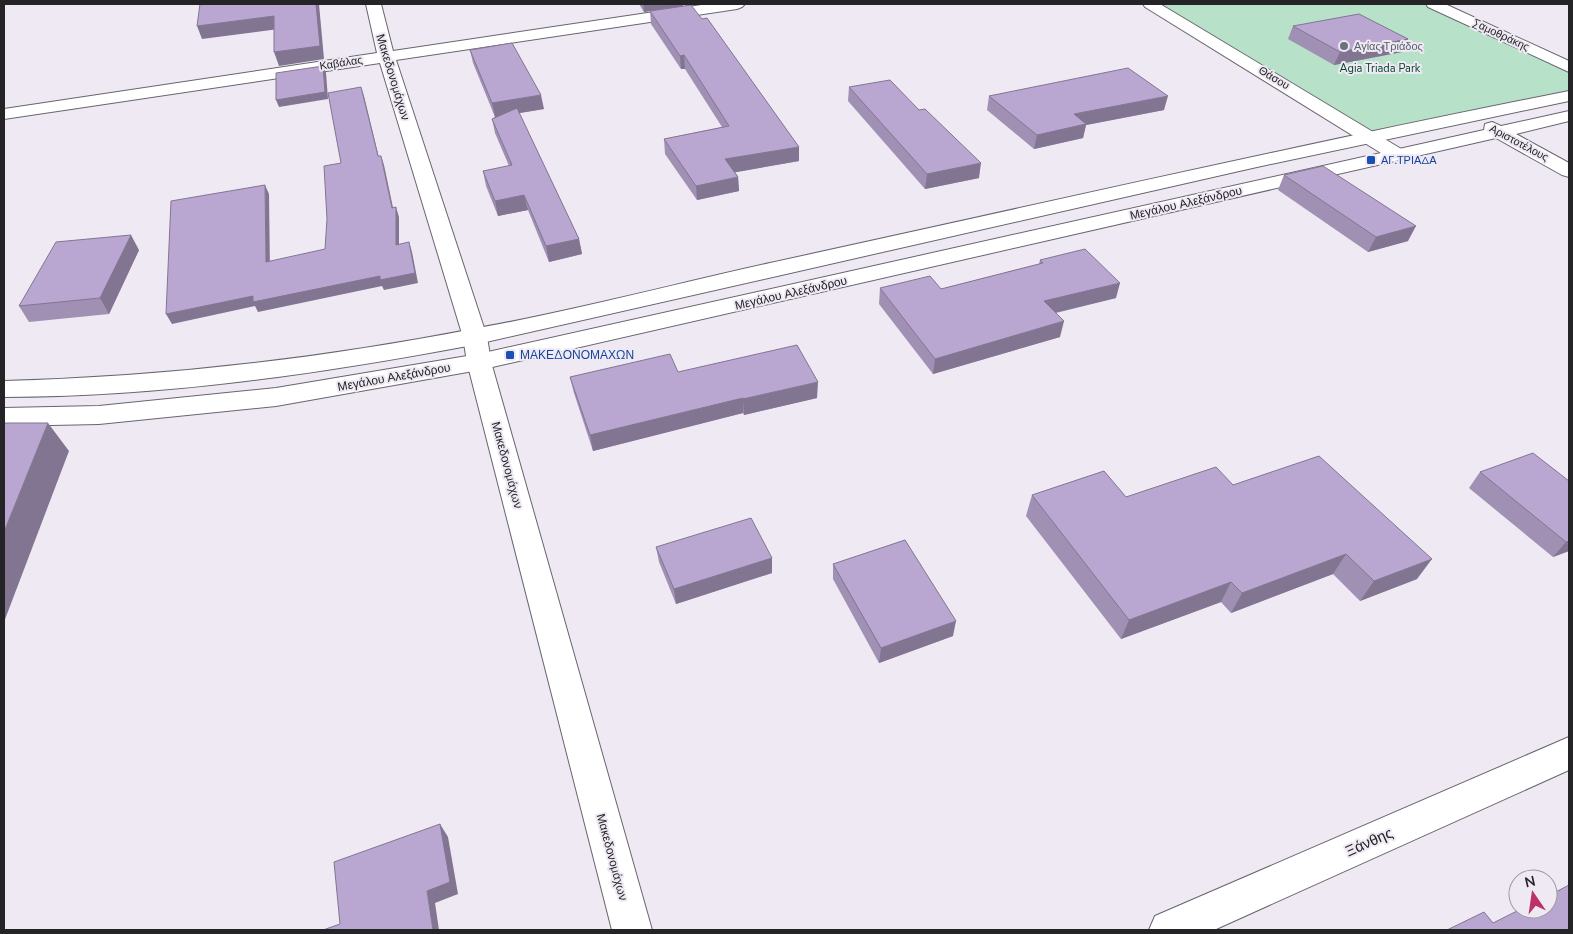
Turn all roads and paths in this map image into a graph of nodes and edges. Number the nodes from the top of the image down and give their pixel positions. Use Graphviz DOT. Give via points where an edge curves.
graph roads {
  1 [pos="372,4"];
  2 [pos="737,4"];
  3 [pos="1150,4"];
  4 [pos="1433,4"];
  5 [pos="386,56"];
  6 [pos="1569,67"];
  7 [pos="1569,96"];
  8 [pos="1512,107"];
  9 [pos="4,114"];
  10 [pos="1469,116"];
  11 [pos="1541,122"];
  12 [pos="1566,125"];
  13 [pos="1498,132"];
  14 [pos="1370,137"];
  15 [pos="1396,154"];
  16 [pos="1569,171"];
  17 [pos="477,349"];
  18 [pos="4,389"];
  19 [pos="4,417"];
  20 [pos="1569,754"];
  21 [pos="632,930"];
  22 [pos="1169,930"];
  1 -- 5 [label="street, Μακεδονομάχων"];
  2 -- 5 [label="street, Καβάλας"];
  3 -- 14 [label="street, Θάσου"];
  4 -- 6 [label="street, Σαμοθράκης"];
  5 -- 9 [label="street, Καβάλας"];
  5 -- 17 [label="street, Μακεδονομάχων"];
  7 -- 8 [label="street, Μεγάλου Αλεξάνδρου"];
  8 -- 10 [label="street, Μεγάλου Αλεξάνδρου"];
  8 -- 11 [label="street"];
  10 -- 13 [label="street, Αριστοτέλους"];
  10 -- 14 [label="street, Μεγάλου Αλεξάνδρου"];
  11 -- 12 [label="street, Μεγάλου Αλεξάνδρου"];
  11 -- 13 [label="street, Μεγάλου Αλεξάνδρου"];
  13 -- 15 [label="street, Μεγάλου Αλεξάνδρου"];
  13 -- 16 [label="street, Αριστοτέλους"];
  14 -- 15 [label="street, Θάσου"];
  14 -- 17 [label="street, Μεγάλου Αλεξάνδρου"];
  15 -- 17 [label="street, Μεγάλου Αλεξάνδρου" via="718,309"];
  17 -- 18 [label="street, Μεγάλου Αλεξάνδρου" via="197,378"];
  17 -- 19 [label="street, Μεγάλου Αλεξάνδρου" via="276,397 99,415"];
  17 -- 21 [label="street, Μακεδονομάχων"];
  20 -- 22 [label="street, Ξάνθης"];
}
